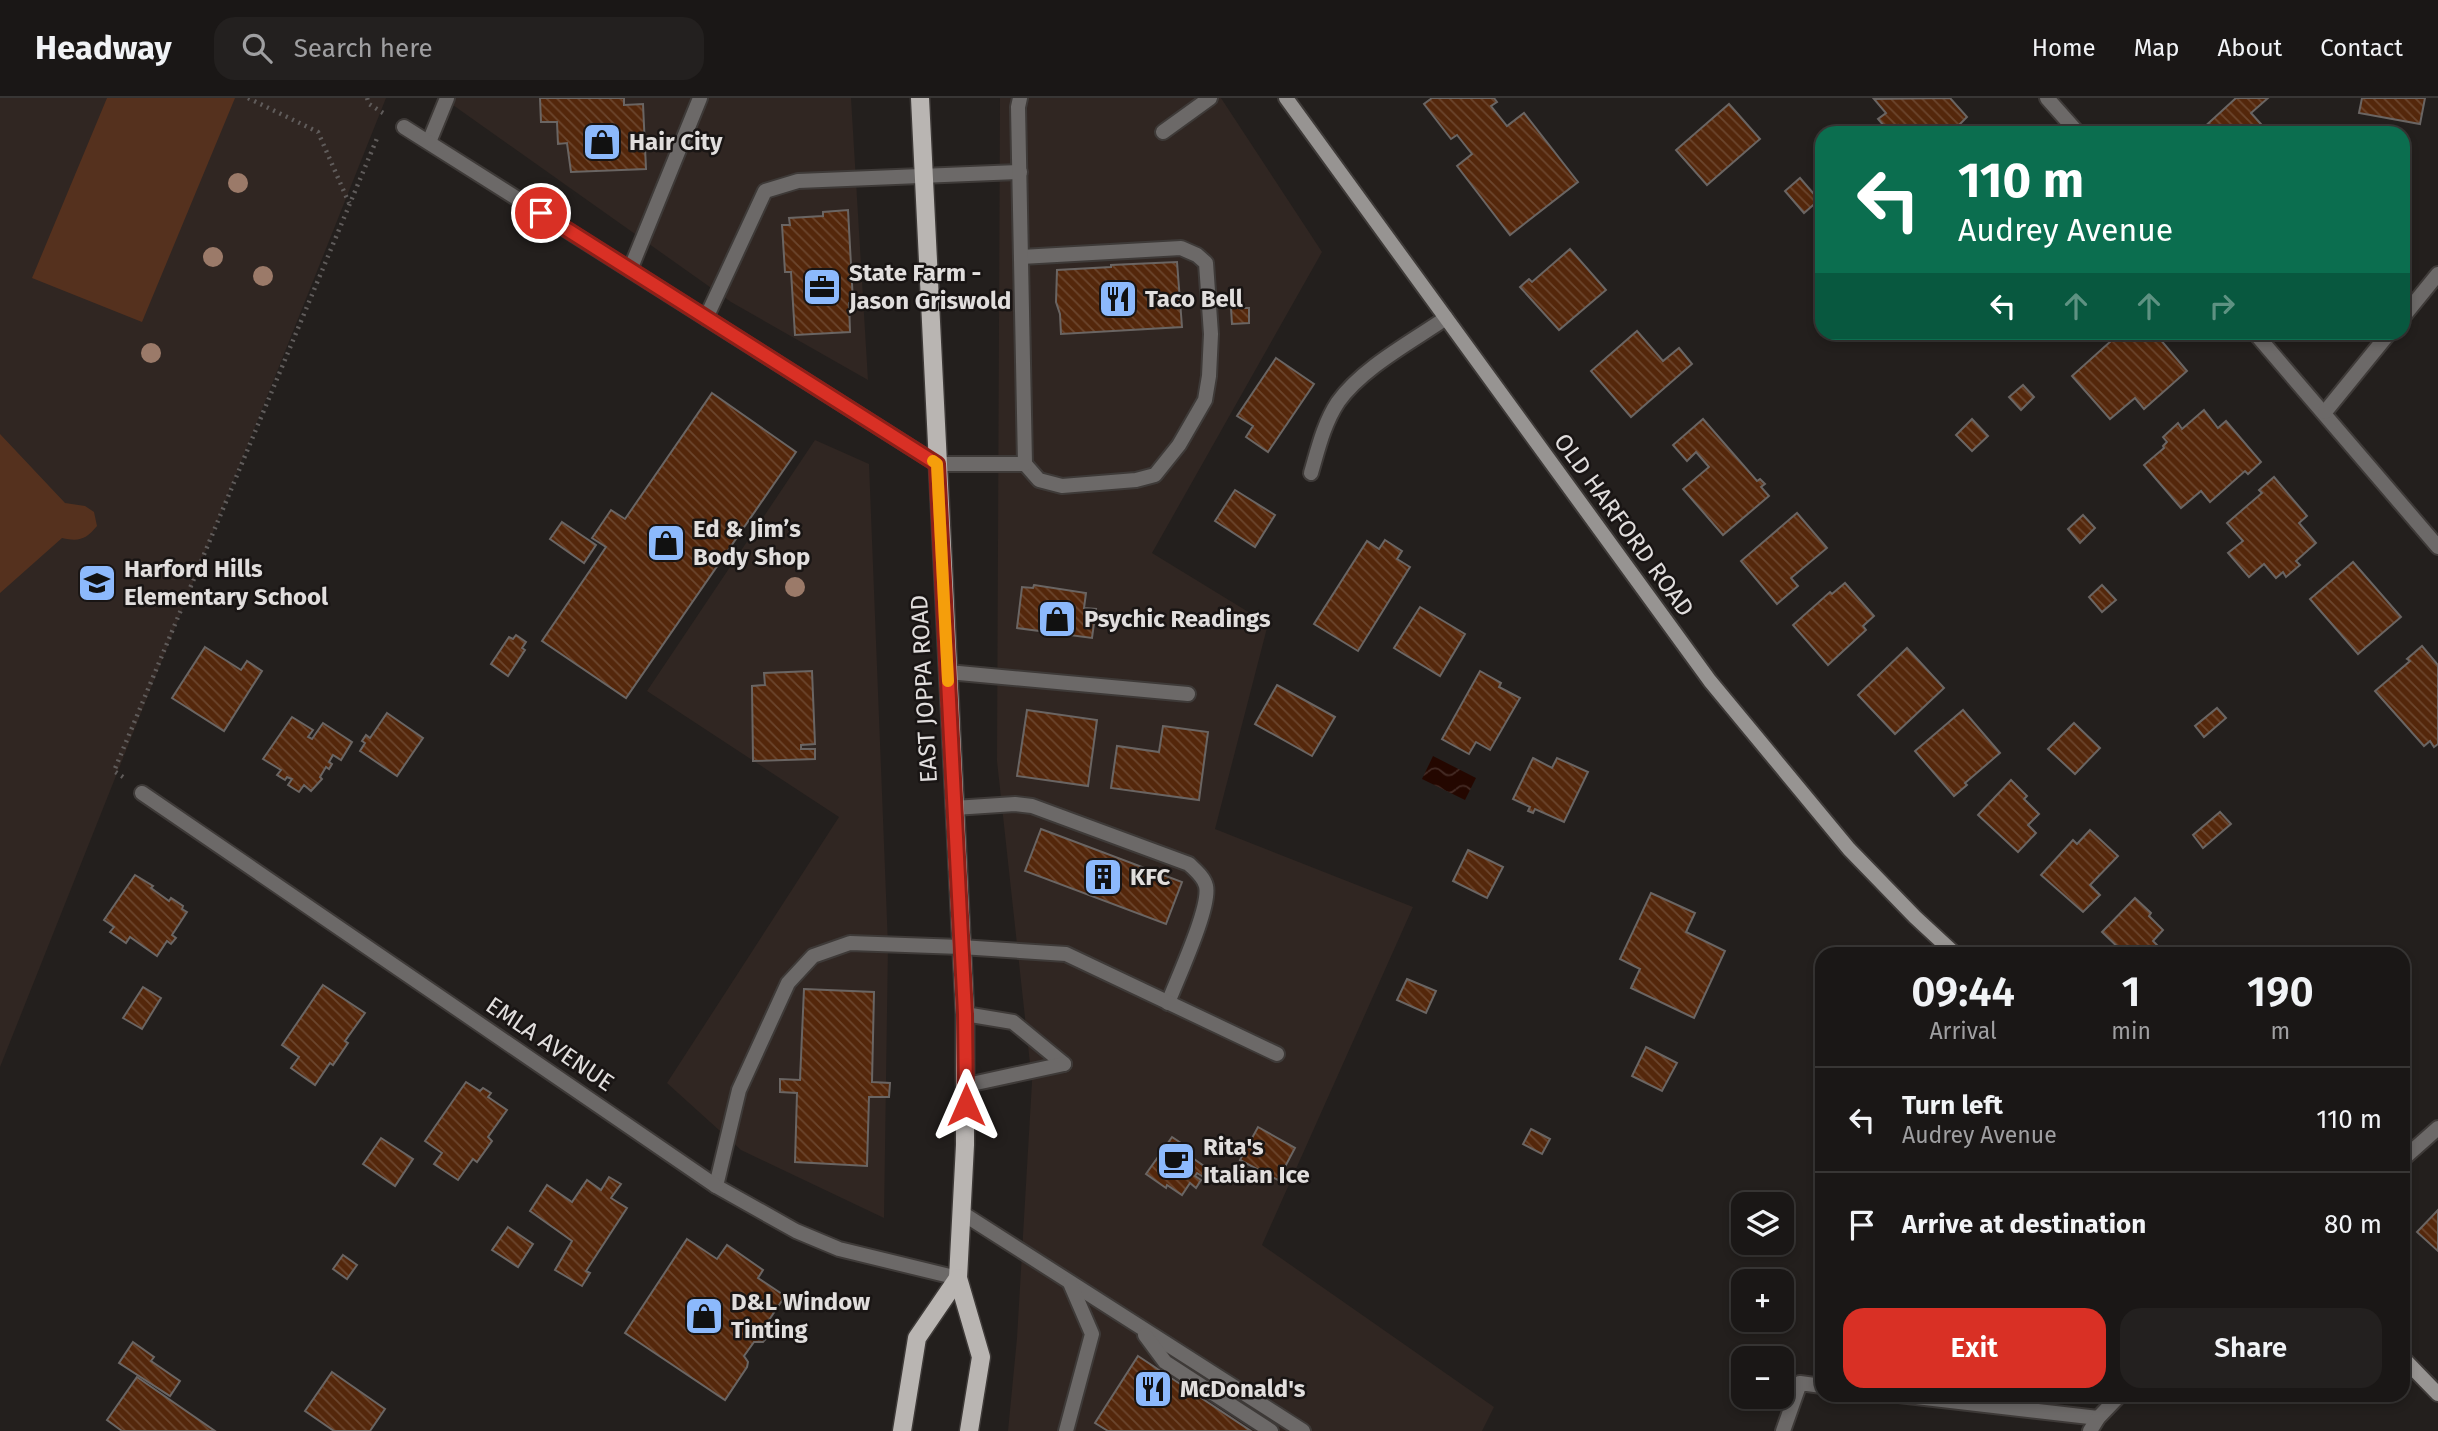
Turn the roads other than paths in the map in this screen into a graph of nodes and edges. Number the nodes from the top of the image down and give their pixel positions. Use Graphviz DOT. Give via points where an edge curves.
graph roads {
  1 [pos="447,98"];
  2 [pos="700,98"];
  3 [pos="920,98"];
  4 [pos="1020,98"];
  5 [pos="1210,98"];
  6 [pos="1286,98"];
  7 [pos="2047,98"];
  8 [pos="2072,126"];
  9 [pos="404,127"];
  10 [pos="1163,132"];
  11 [pos="429,142"];
  12 [pos="1020,172"];
  13 [pos="924,175"];
  14 [pos="1021,257"];
  15 [pos="631,270"];
  16 [pos="2438,274"];
  17 [pos="2410,308"];
  18 [pos="706,318"];
  19 [pos="1446,318"];
  20 [pos="2261,340"];
  21 [pos="2384,340"];
  22 [pos="2325,412"];
  23 [pos="937,464"];
  24 [pos="1025,464"];
  25 [pos="1311,473"];
  26 [pos="2438,547"];
  27 [pos="948,672"];
  28 [pos="1188,694"];
  29 [pos="142,793"];
  30 [pos="954,808"];
  31 [pos="961,947"];
  32 [pos="1947,947"];
  33 [pos="1168,1003"];
  34 [pos="965,1014"];
  35 [pos="1277,1055"];
  36 [pos="967,1085"];
  37 [pos="2438,1128"];
  38 [pos="2410,1153"];
  39 [pos="716,1185"];
  40 [pos="962,1213"];
  41 [pos="958,1278"];
  42 [pos="1070,1283"];
  43 [pos="1139,1327"];
  44 [pos="2410,1365"];
  45 [pos="1815,1385"];
  46 [pos="2438,1394"];
  47 [pos="1960,1402"];
  48 [pos="2113,1402"];
  49 [pos="2098,1418"];
  50 [pos="902,1431"];
  51 [pos="969,1431"];
  52 [pos="1066,1431"];
  53 [pos="1271,1431"];
  54 [pos="1303,1431"];
  55 [pos="1783,1431"];
  56 [pos="2090,1431"];
  1 -- 11 [label="street"];
  2 -- 15 [label="street"];
  3 -- 13 [label="main road, EAST JOPPA ROAD"];
  4 -- 12 [label="street"];
  5 -- 10 [label="street"];
  6 -- 19 [label="street, OLD HARFORD ROAD"];
  7 -- 8 [label="street"];
  9 -- 11 [label="street"];
  11 -- 15 [label="street"];
  12 -- 13 [label="street"];
  12 -- 14 [label="street"];
  13 -- 18 [label="street" via="798,181 765,191"];
  13 -- 23 [label="main road, EAST JOPPA ROAD"];
  14 -- 24 [label="street"];
  14 -- 24 [label="street" via="1181,248 1206,263 1211,334 1205,400 1155,475 1062,486 1039,480"];
  15 -- 18 [label="street"];
  16 -- 17 [label="street"];
  18 -- 23 [label="street"];
  19 -- 25 [label="street" via="1353,383 1322,433"];
  19 -- 32 [label="street, OLD HARFORD ROAD" via="1710,681 1849,849"];
  20 -- 22 [label="street"];
  21 -- 22 [label="street"];
  22 -- 26 [label="street"];
  23 -- 24 [label="street"];
  23 -- 27 [label="main road, EAST JOPPA ROAD"];
  27 -- 28 [label="street"];
  27 -- 30 [label="main road, EAST JOPPA ROAD"];
  29 -- 39 [label="street, EMLA AVENUE"];
  30 -- 31 [label="main road, EAST JOPPA ROAD"];
  30 -- 33 [label="street" via="1032,806 1189,864 1198,872 1206,885 1205,904"];
  31 -- 33 [label="street" via="1066,954"];
  31 -- 34 [label="main road, EAST JOPPA ROAD"];
  31 -- 39 [label="street" via="850,943 813,956 788,983 739,1090"];
  33 -- 35 [label="street"];
  34 -- 36 [label="main road, EAST JOPPA ROAD"];
  34 -- 36 [label="street" via="1013,1022 1064,1064"];
  36 -- 40 [label="main road, EAST JOPPA ROAD"];
  37 -- 38 [label="street"];
  39 -- 41 [label="street, EMLA AVENUE" via="796,1231 839,1249"];
  40 -- 41 [label="main road, EAST JOPPA ROAD"];
  40 -- 42 [label="street"];
  41 -- 50 [label="main road" via="917,1338"];
  41 -- 51 [label="main road, EAST JOPPA ROAD" via="981,1357"];
  42 -- 43 [label="street"];
  42 -- 52 [label="street" via="1092,1334"];
  43 -- 53 [label="street" via="1165,1362"];
  43 -- 54 [label="street"];
  44 -- 46 [label="street"];
  45 -- 55 [label="street" via="1800,1383"];
  47 -- 49 [label="street"];
  48 -- 49 [label="street"];
  49 -- 56 [label="street"];
}
